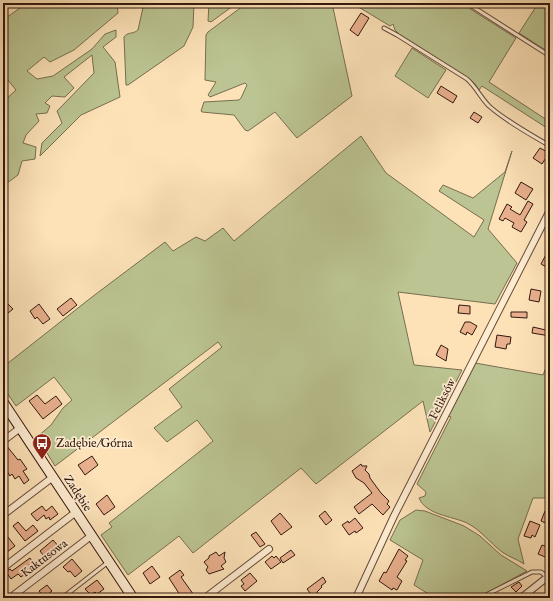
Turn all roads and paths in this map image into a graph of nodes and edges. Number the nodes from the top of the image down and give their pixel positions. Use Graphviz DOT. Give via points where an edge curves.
graph roads {
  1 [pos="466,3"];
  2 [pos="384,28"];
  3 [pos="550,56"];
  4 [pos="550,146"];
  5 [pos="550,210"];
  6 [pos="3,402"];
  7 [pos="20,428"];
  8 [pos="3,441"];
  9 [pos="53,477"];
  10 [pos="76,512"];
  11 [pos="3,515"];
  12 [pos="91,536"];
  13 [pos="269,549"];
  14 [pos="109,562"];
  15 [pos="3,568"];
  16 [pos="549,576"];
  17 [pos="10,598"];
  18 [pos="62,598"];
  19 [pos="132,598"];
  20 [pos="205,598"];
  21 [pos="356,598"];
  22 [pos="480,598"];
  23 [pos="520,598"];
  1 -- 3 [label="lane"];
  2 -- 4 [label="lane" via="467,80 495,111"];
  5 -- 21 [label="street, Feliksów" via="397,511"];
  6 -- 7 [label="street, Zadębie"];
  7 -- 8 [label="street"];
  7 -- 9 [label="street, Zadębie"];
  9 -- 10 [label="street, Zadębie"];
  9 -- 11 [label="street"];
  10 -- 12 [label="street, Zadębie"];
  10 -- 15 [label="street"];
  12 -- 14 [label="street, Zadębie"];
  12 -- 17 [label="street, Kaktusowa"];
  13 -- 20 [label="street"];
  14 -- 18 [label="lane"];
  14 -- 19 [label="street, Zadębie"];
  16 -- 22 [label="lane" via="542,572 532,572"];
  16 -- 23 [label="street"];
}
